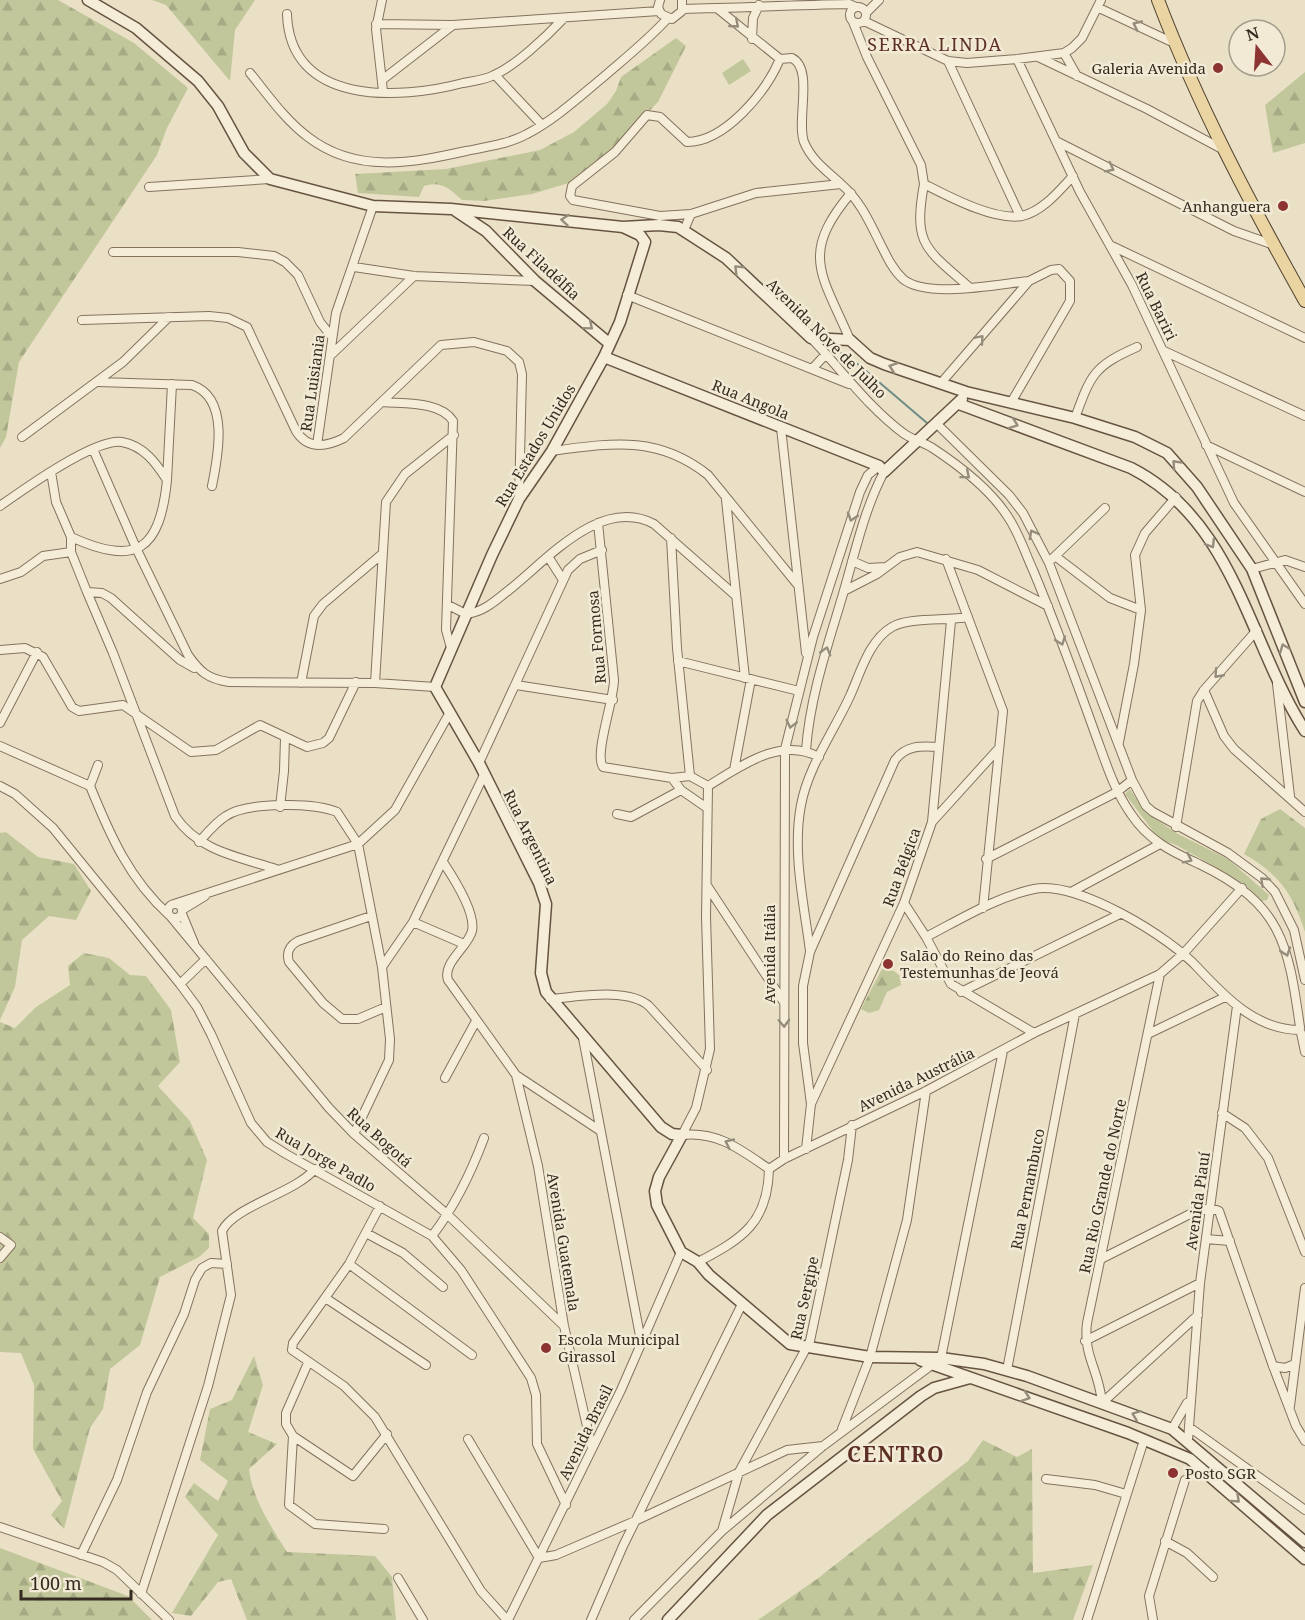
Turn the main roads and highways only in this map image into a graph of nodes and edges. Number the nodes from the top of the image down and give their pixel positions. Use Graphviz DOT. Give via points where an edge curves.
graph roads {
  1 [pos="88,0"];
  2 [pos="1158,0"];
  3 [pos="451,209"];
  4 [pos="496,213"];
  5 [pos="624,227"];
  6 [pos="486,231"];
  7 [pos="1305,301"];
  8 [pos="609,344"];
  9 [pos="604,357"];
  10 [pos="966,392"];
  11 [pos="959,404"];
  12 [pos="881,469"];
  13 [pos="1197,487"];
  14 [pos="1178,499"];
  15 [pos="1213,509"];
  16 [pos="1196,518"];
  17 [pos="435,687"];
  18 [pos="1305,702"];
  19 [pos="1305,731"];
  20 [pos="920,1360"];
  21 [pos="981,1363"];
  22 [pos="954,1372"];
  23 [pos="974,1379"];
  24 [pos="934,1388"];
  25 [pos="1161,1424"];
  26 [pos="1172,1429"];
  27 [pos="1128,1433"];
  28 [pos="1188,1440"];
  29 [pos="1173,1450"];
  30 [pos="1305,1542"];
  31 [pos="1305,1559"];
  32 [pos="668,1620"];
  1 -- 3 [label="main road, Avenida Nove de Julho" via="136,28 198,81 218,106 244,153 270,179 373,206"];
  2 -- 7 [label="main road" via="1216,134"];
  3 -- 4 [label="main road, Avenida Nove de Julho"];
  3 -- 6 [label="main road, Rua Filadélfia"];
  5 -- 4 [label="main road, Avenida Nove de Julho, one-way"];
  4 -- 6 [label="main road" via="486,223"];
  5 -- 8 [label="main road, Rua Estados Unidos" via="645,242 620,322"];
  10 -- 5 [label="main road, Avenida Nove de Julho, one-way" via="870,358 850,340 811,338 726,258 684,230 659,220"];
  6 -- 8 [label="main road, Rua Filadélfia, one-way" via="535,281"];
  8 -- 9 [label="main road, Rua Estados Unidos"];
  9 -- 12 [label="main road, Rua Angola"];
  9 -- 17 [label="main road, Rua Estados Unidos" via="552,451 519,499"];
  10 -- 11 [label="main road, Avenida Itália"];
  13 -- 10 [label="main road, one-way" via="1167,453 1154,445 1075,418"];
  11 -- 12 [label="main road, Avenida Itália"];
  11 -- 14 [label="main road, one-way" via="1131,468 1155,480"];
  13 -- 14 [label="main road" via="1192,498"];
  13 -- 15 [label="main road"];
  14 -- 16 [label="main road"];
  15 -- 16 [label="main road" via="1202,508"];
  18 -- 15 [label="main road, one-way" via="1252,569"];
  16 -- 19 [label="main road, one-way" via="1238,589 1277,683"];
  17 -- 20 [label="main road, Rua Argentina" via="479,763 544,897 541,973 550,999 661,1127 682,1135 655,1191 660,1212 681,1252 698,1262 790,1344 870,1357"];
  20 -- 21 [label="main road" via="941,1358"];
  20 -- 22 [label="main road"];
  21 -- 22 [label="main road"];
  21 -- 23 [label="main road"];
  25 -- 21 [label="main road, one-way"];
  22 -- 23 [label="main road"];
  22 -- 24 [label="main road"];
  23 -- 24 [label="main road"];
  23 -- 27 [label="main road, one-way"];
  24 -- 32 [label="main road" via="767,1515"];
  25 -- 26 [label="main road"];
  25 -- 27 [label="main road" via="1156,1437"];
  26 -- 28 [label="main road"];
  26 -- 29 [label="main road" via="1167,1437"];
  27 -- 29 [label="main road"];
  28 -- 29 [label="main road" via="1186,1447"];
  28 -- 30 [label="main road"];
  29 -- 31 [label="main road, one-way" via="1199,1465"];
}
